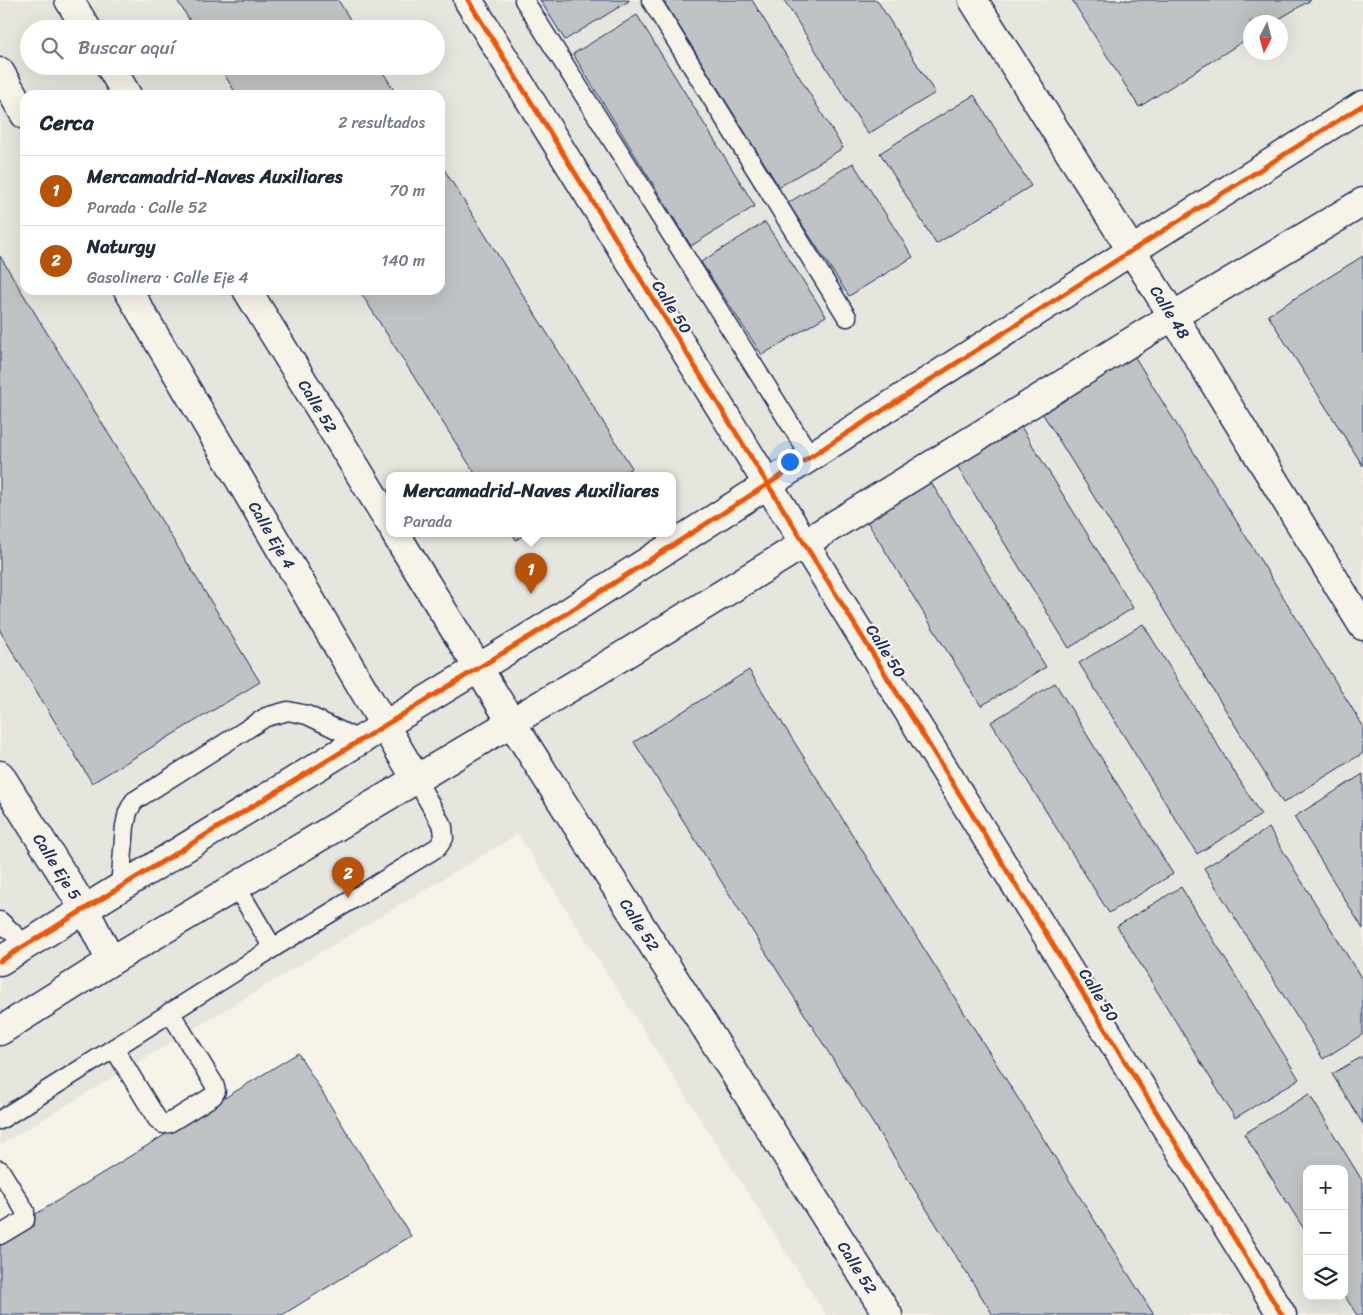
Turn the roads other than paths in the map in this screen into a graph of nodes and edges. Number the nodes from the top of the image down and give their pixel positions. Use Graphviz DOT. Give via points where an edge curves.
graph roads {
  1 [pos="69,0"];
  2 [pos="468,0"];
  3 [pos="524,0"];
  4 [pos="651,0"];
  5 [pos="973,0"];
  6 [pos="81,20"];
  7 [pos="0,72"];
  8 [pos="115,75"];
  9 [pos="124,90"];
  10 [pos="1363,105"];
  11 [pos="20,106"];
  12 [pos="1363,202"];
  13 [pos="1131,251"];
  14 [pos="131,295"];
  15 [pos="250,295"];
  16 [pos="847,316"];
  17 [pos="1173,316"];
  18 [pos="811,457"];
  19 [pos="768,485"];
  20 [pos="386,516"];
  21 [pos="398,537"];
  22 [pos="805,542"];
  23 [pos="1363,626"];
  24 [pos="478,668"];
  25 [pos="512,723"];
  26 [pos="385,726"];
  27 [pos="361,741"];
  28 [pos="0,775"];
  29 [pos="416,779"];
  30 [pos="236,886"];
  31 [pos="120,888"];
  32 [pos="85,910"];
  33 [pos="0,920"];
  34 [pos="26,945"];
  35 [pos="273,948"];
  36 [pos="0,961"];
  37 [pos="110,961"];
  38 [pos="170,1012"];
  39 [pos="0,1031"];
  40 [pos="114,1048"];
  41 [pos="0,1120"];
  42 [pos="0,1170"];
  43 [pos="0,1235"];
  44 [pos="888,1315"];
  45 [pos="1282,1315"];
  1 -- 6 [label="street"];
  2 -- 19 [label="street, Calle 50"];
  3 -- 18 [label="lane"];
  4 -- 16 [label="lane"];
  5 -- 13 [label="street, Calle 48"];
  7 -- 11 [label="street"];
  8 -- 9 [label="street"];
  10 -- 13 [label="street"];
  12 -- 17 [label="street"];
  13 -- 17 [label="street, Calle 48"];
  13 -- 18 [label="street"];
  14 -- 26 [label="street, Calle Eje 4"];
  15 -- 20 [label="street, Calle 52"];
  17 -- 22 [label="street"];
  17 -- 23 [label="street, Calle 48"];
  18 -- 19 [label="street"];
  19 -- 22 [label="street, Calle 50"];
  19 -- 24 [label="street"];
  21 -- 24 [label="street, Calle 52"];
  22 -- 25 [label="street"];
  22 -- 45 [label="street, Calle 50"];
  24 -- 25 [label="street, Calle 52"];
  24 -- 26 [label="street"];
  25 -- 29 [label="street"];
  25 -- 44 [label="street, Calle 52"];
  26 -- 27 [label="street"];
  26 -- 29 [label="street, Calle Eje 4"];
  27 -- 31 [label="street"];
  27 -- 31 [label="lane" via="307,714 288,711 266,716 134,801 125,826"];
  28 -- 32 [label="street, Calle Eje 5"];
  29 -- 30 [label="street"];
  29 -- 35 [label="lane" via="443,827 444,838 438,847"];
  30 -- 35 [label="lane"];
  30 -- 37 [label="street"];
  31 -- 32 [label="street"];
  32 -- 34 [label="street"];
  32 -- 37 [label="street, Calle Eje 5"];
  33 -- 34 [label="lane"];
  34 -- 36 [label="street"];
  35 -- 38 [label="lane"];
  37 -- 39 [label="street"];
  38 -- 40 [label="lane"];
  38 -- 40 [label="lane" via="214,1084 214,1096 163,1124"];
  40 -- 41 [label="lane"];
  42 -- 43 [label="lane" via="26,1216 25,1220"];
}
